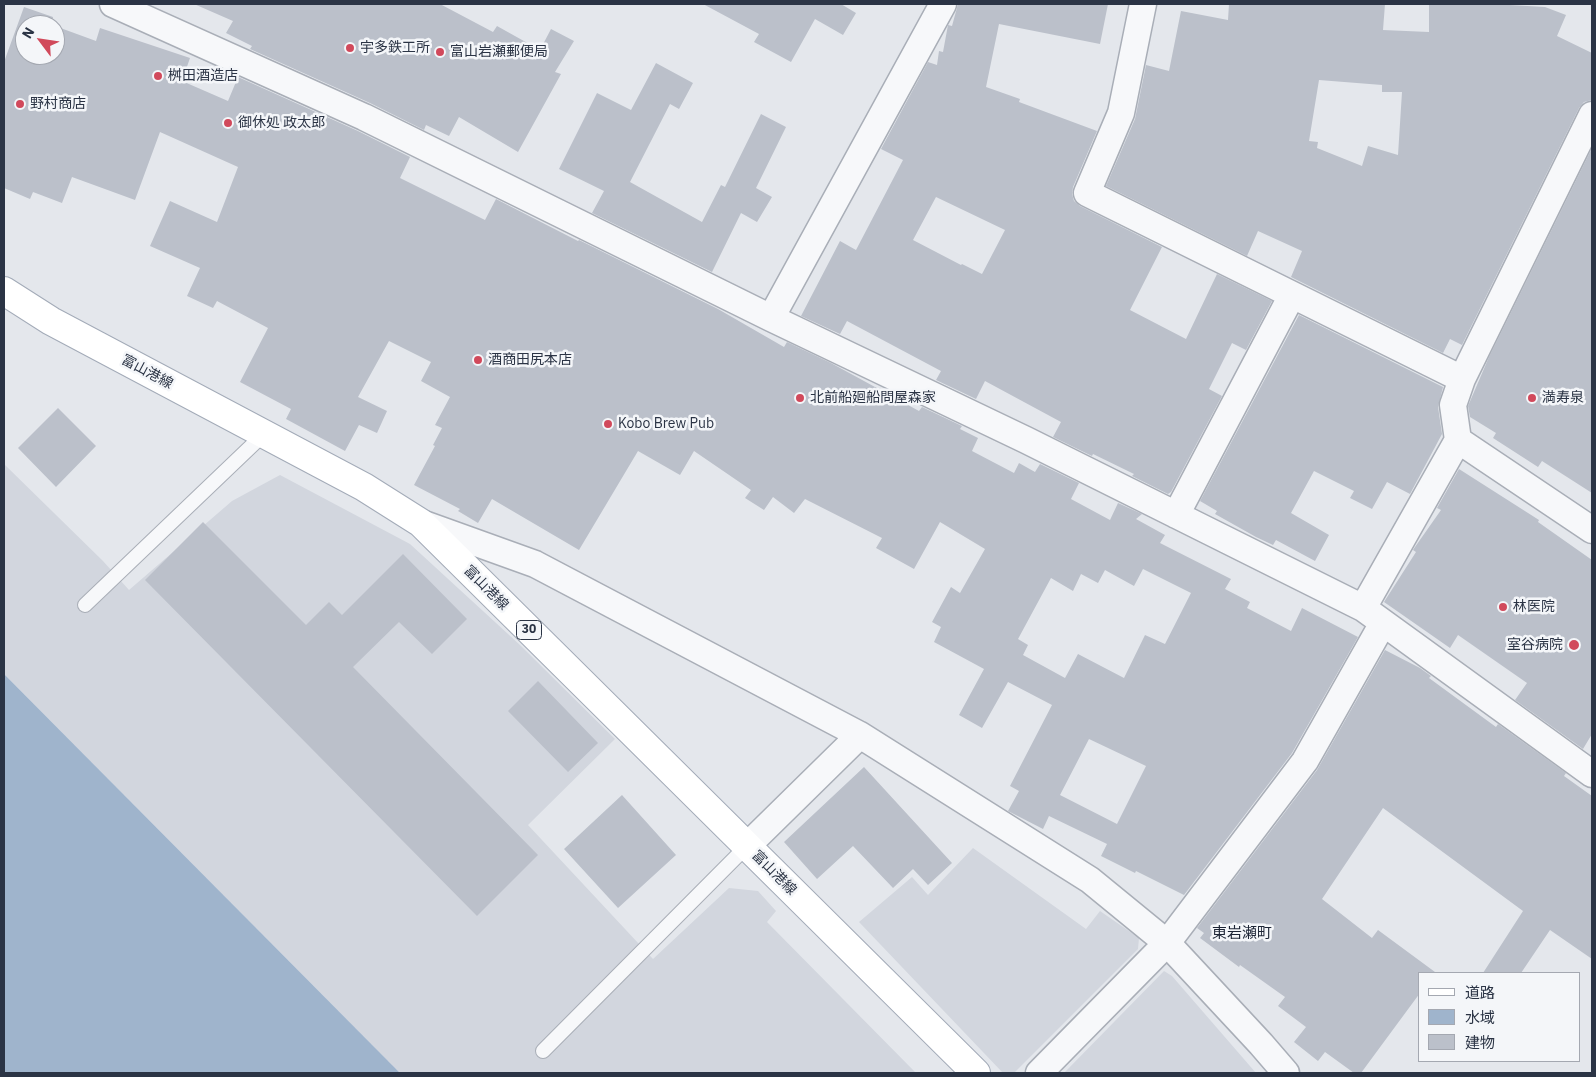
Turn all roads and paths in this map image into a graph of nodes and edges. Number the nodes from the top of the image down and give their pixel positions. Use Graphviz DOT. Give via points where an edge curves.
graph roads {
  1 [pos="114,4"];
  2 [pos="942,4"];
  3 [pos="1143,4"];
  4 [pos="1592,114"];
  5 [pos="4,291"];
  6 [pos="1292,295"];
  7 [pos="771,318"];
  8 [pos="1462,379"];
  9 [pos="264,434"];
  10 [pos="1458,440"];
  11 [pos="1176,515"];
  12 [pos="421,523"];
  13 [pos="1592,530"];
  14 [pos="85,605"];
  15 [pos="1363,608"];
  16 [pos="1384,623"];
  17 [pos="860,735"];
  18 [pos="1592,774"];
  19 [pos="747,846"];
  20 [pos="1167,943"];
  21 [pos="543,1051"];
  22 [pos="976,1073"];
  23 [pos="1040,1073"];
  24 [pos="1286,1073"];
  1 -- 7 [label="street" via="364,117"];
  2 -- 7 [label="street"];
  3 -- 6 [label="street" via="1121,113 1087,193"];
  4 -- 8 [label="street"];
  5 -- 9 [label="main road, 富山港線 / 30" via="51,321"];
  6 -- 8 [label="street"];
  6 -- 11 [label="street"];
  7 -- 11 [label="street"];
  8 -- 10 [label="street" via="1453,406"];
  9 -- 12 [label="main road, 富山港線 / 30" via="364,487"];
  9 -- 14 [label="lane"];
  10 -- 13 [label="street"];
  10 -- 15 [label="street"];
  11 -- 15 [label="street"];
  12 -- 17 [label="street" via="535,564"];
  12 -- 19 [label="main road, 富山港線 / 30"];
  15 -- 16 [label="street"];
  16 -- 18 [label="street"];
  16 -- 20 [label="street" via="1305,761"];
  17 -- 19 [label="street"];
  17 -- 20 [label="street" via="1090,880"];
  19 -- 21 [label="lane"];
  19 -- 22 [label="main road, 富山港線 / 30"];
  20 -- 23 [label="street"];
  20 -- 24 [label="street"];
}
